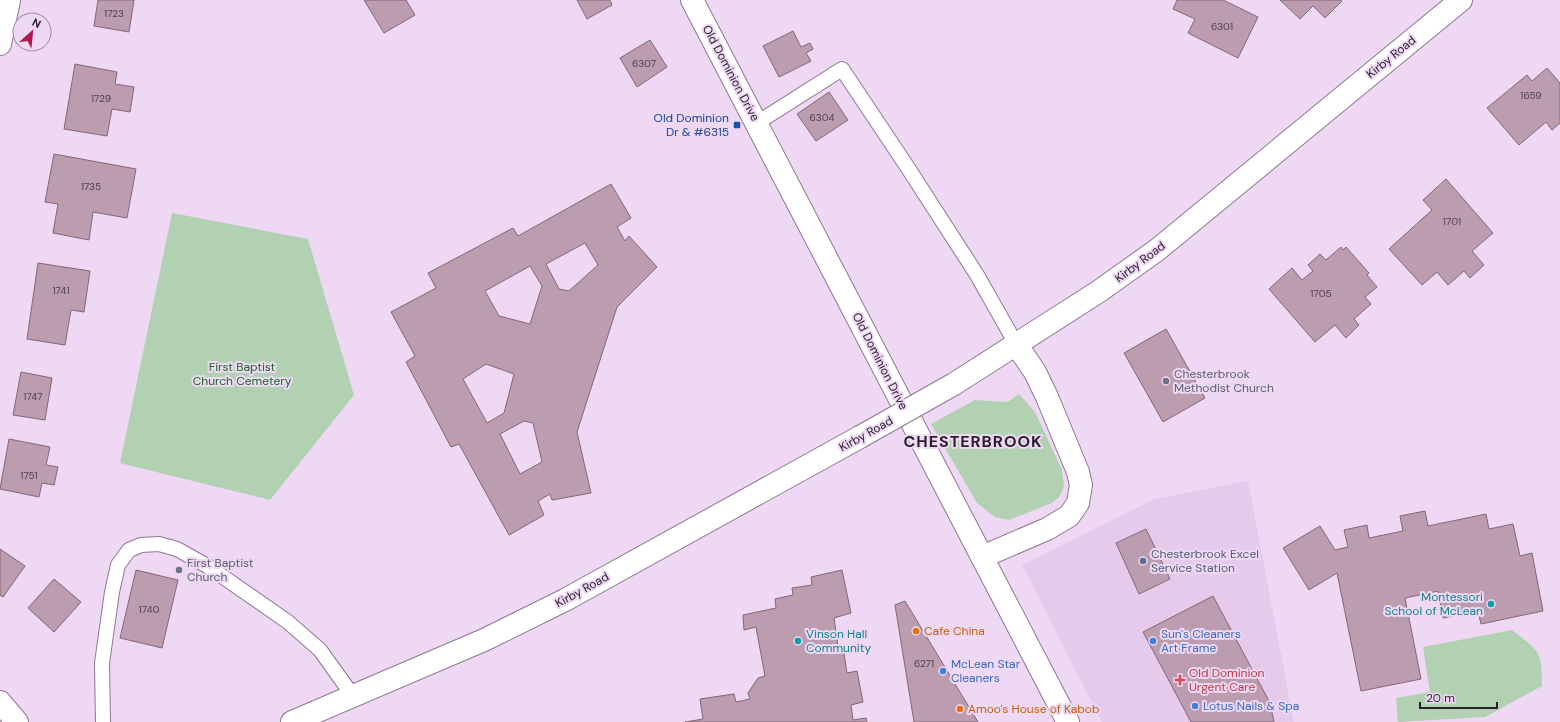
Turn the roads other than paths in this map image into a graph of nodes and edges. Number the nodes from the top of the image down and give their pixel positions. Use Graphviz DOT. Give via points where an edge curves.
graph roads {
  1 [pos="9,0"];
  2 [pos="692,0"];
  3 [pos="1461,0"];
  4 [pos="0,44"];
  5 [pos="757,123"];
  6 [pos="1016,344"];
  7 [pos="982,557"];
  8 [pos="353,696"];
  9 [pos="0,702"];
  10 [pos="17,722"];
  11 [pos="103,722"];
  12 [pos="292,722"];
  13 [pos="1068,722"];
  1 -- 4 [label="main road"];
  2 -- 5 [label="main road, Old Dominion Drive"];
  3 -- 6 [label="main road, Kirby Road" via="1157,250 1098,292"];
  5 -- 6 [label="lane" via="842,69 977,275"];
  5 -- 7 [label="main road, Old Dominion Drive"];
  6 -- 7 [label="main road" via="1035,372 1047,397 1081,485 1078,503 1069,516 1047,529"];
  6 -- 8 [label="main road, Kirby Road, bridge" via="954,384 565,600 484,640"];
  7 -- 13 [label="main road, Old Dominion Drive"];
  8 -- 11 [label="lane" via="320,650 288,622 209,566 177,549 158,544 141,545 129,550 118,565 112,592 102,664"];
  8 -- 12 [label="main road, Kirby Road"];
  9 -- 10 [label="main road"];
}
